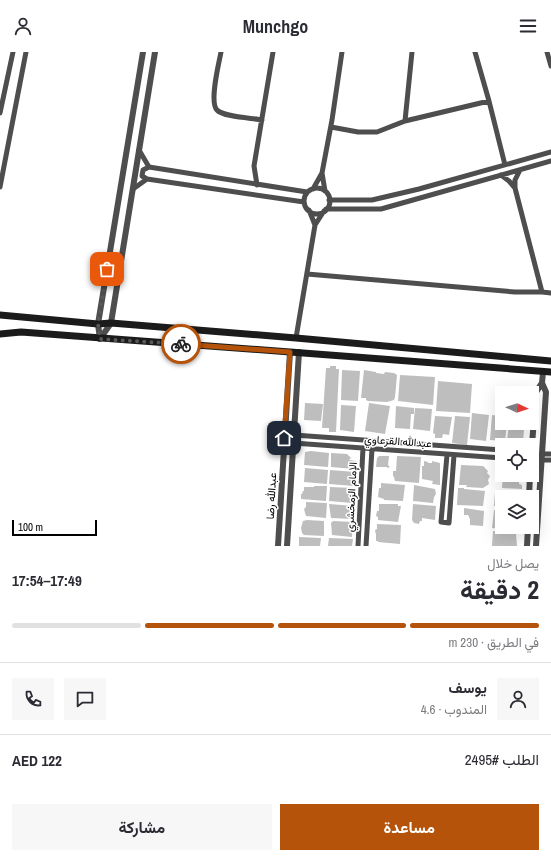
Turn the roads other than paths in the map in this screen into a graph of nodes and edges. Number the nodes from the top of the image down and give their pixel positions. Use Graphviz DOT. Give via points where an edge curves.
graph roads {
  1 [pos="13,52"];
  2 [pos="26,52"];
  3 [pos="143,52"];
  4 [pos="155,52"];
  5 [pos="221,52"];
  6 [pos="273,52"];
  7 [pos="342,52"];
  8 [pos="412,52"];
  9 [pos="475,52"];
  10 [pos="547,52"];
  11 [pos="551,66"];
  12 [pos="489,101"];
  13 [pos="0,113"];
  14 [pos="262,120"];
  15 [pos="405,121"];
  16 [pos="331,128"];
  17 [pos="139,150"];
  18 [pos="551,152"];
  19 [pos="551,161"];
  20 [pos="505,165"];
  21 [pos="149,167"];
  22 [pos="520,170"];
  23 [pos="322,173"];
  24 [pos="501,175"];
  25 [pos="147,179"];
  26 [pos="257,185"];
  27 [pos="0,186"];
  28 [pos="515,188"];
  29 [pos="133,189"];
  30 [pos="312,189"];
  31 [pos="325,191"];
  32 [pos="307,192"];
  33 [pos="329,200"];
  34 [pos="304,202"];
  35 [pos="308,210"];
  36 [pos="325,210"];
  37 [pos="315,225"];
  38 [pos="307,274"];
  39 [pos="542,292"];
  40 [pos="551,293"];
  41 [pos="0,315"];
  42 [pos="98,324"];
  43 [pos="111,324"];
  44 [pos="0,334"];
  45 [pos="296,338"];
  46 [pos="100,339"];
  47 [pos="290,352"];
  48 [pos="299,352"];
  49 [pos="513,358"];
  50 [pos="551,361"];
  51 [pos="512,370"];
  52 [pos="547,372"];
  53 [pos="542,383"];
  54 [pos="294,435"];
  55 [pos="533,438"];
  56 [pos="293,443"];
  57 [pos="363,448"];
  58 [pos="372,449"];
  59 [pos="495,449"];
  60 [pos="283,452"];
  61 [pos="293,452"];
  62 [pos="551,454"];
  63 [pos="447,455"];
  64 [pos="454,455"];
  65 [pos="542,457"];
  66 [pos="495,458"];
  67 [pos="551,460"];
  68 [pos="539,512"];
  69 [pos="528,534"];
  70 [pos="538,534"];
  71 [pos="278,546"];
  72 [pos="287,546"];
  73 [pos="358,546"];
  74 [pos="366,546"];
  75 [pos="527,546"];
  76 [pos="536,546"];
  1 -- 13 [label="street"];
  2 -- 27 [label="street"];
  3 -- 42 [label="street"];
  4 -- 17 [label="street"];
  5 -- 14 [label="street" via="214,95 217,110 223,114"];
  6 -- 14 [label="street"];
  7 -- 16 [label="street"];
  8 -- 15 [label="street"];
  9 -- 12 [label="street"];
  10 -- 11 [label="street"];
  12 -- 15 [label="street"];
  12 -- 20 [label="street"];
  14 -- 26 [label="street" via="254,166"];
  15 -- 16 [label="street" via="377,132"];
  16 -- 23 [label="street"];
  17 -- 21 [label="street"];
  17 -- 29 [label="street"];
  18 -- 20 [label="street"];
  19 -- 22 [label="street"];
  20 -- 33 [label="street" via="372,200"];
  21 -- 25 [label="street" via="143,170 142,176"];
  21 -- 26 [label="street"];
  22 -- 24 [label="street"];
  22 -- 28 [label="street" via="515,180"];
  23 -- 30 [label="street"];
  23 -- 31 [label="street"];
  24 -- 28 [label="street"];
  24 -- 36 [label="street" via="381,209"];
  25 -- 29 [label="street"];
  25 -- 34 [label="street"];
  26 -- 32 [label="street"];
  28 -- 39 [label="street"];
  29 -- 43 [label="street"];
  30 -- 31 [label="street"];
  30 -- 32 [label="street"];
  31 -- 33 [label="street"];
  32 -- 34 [label="street"];
  33 -- 36 [label="street"];
  34 -- 35 [label="street"];
  35 -- 36 [label="street" via="318,213"];
  35 -- 37 [label="street"];
  36 -- 37 [label="street"];
  37 -- 38 [label="street"];
  38 -- 39 [label="street" via="515,292"];
  38 -- 45 [label="street"];
  39 -- 40 [label="street"];
  41 -- 42 [label="main road"];
  42 -- 43 [label="main road"];
  42 -- 46 [label="street"];
  43 -- 45 [label="main road"];
  43 -- 46 [label="street"];
  44 -- 46 [label="main road" via="21,332"];
  45 -- 49 [label="main road"];
  46 -- 47 [label="main road"];
  47 -- 48 [label="main road"];
  47 -- 60 [label="street, عبدالله رضا"];
  48 -- 51 [label="main road"];
  48 -- 54 [label="street, عبدالله رضا"];
  49 -- 50 [label="main road"];
  49 -- 51 [label="main road"];
  51 -- 52 [label="main road"];
  52 -- 53 [label="street"];
  53 -- 55 [label="street" via="536,392"];
  53 -- 65 [label="street" via="546,392"];
  54 -- 56 [label="street, عبدالله رضا"];
  54 -- 59 [label="street, عبدالله القرعاوي"];
  56 -- 57 [label="street, عبدالله القرعاوي"];
  56 -- 61 [label="street, عبدالله رضا"];
  57 -- 58 [label="street, عبدالله القرعاوي"];
  57 -- 73 [label="street, الإمام الزمخشري"];
  58 -- 63 [label="street, عبدالله القرعاوي"];
  58 -- 74 [label="street, الإمام الزمخشري"];
  60 -- 61 [label="street"];
  60 -- 71 [label="street, عبدالله رضا"];
  61 -- 72 [label="street, عبدالله رضا"];
  62 -- 65 [label="street"];
  63 -- 64 [label="street, عبدالله القرعاوي"];
  63 -- 64 [label="street" via="442,522 449,523"];
  64 -- 66 [label="street, عبدالله القرعاوي"];
  65 -- 67 [label="street"];
  65 -- 68 [label="street"];
  69 -- 75 [label="street"];
  70 -- 76 [label="street"];
}
